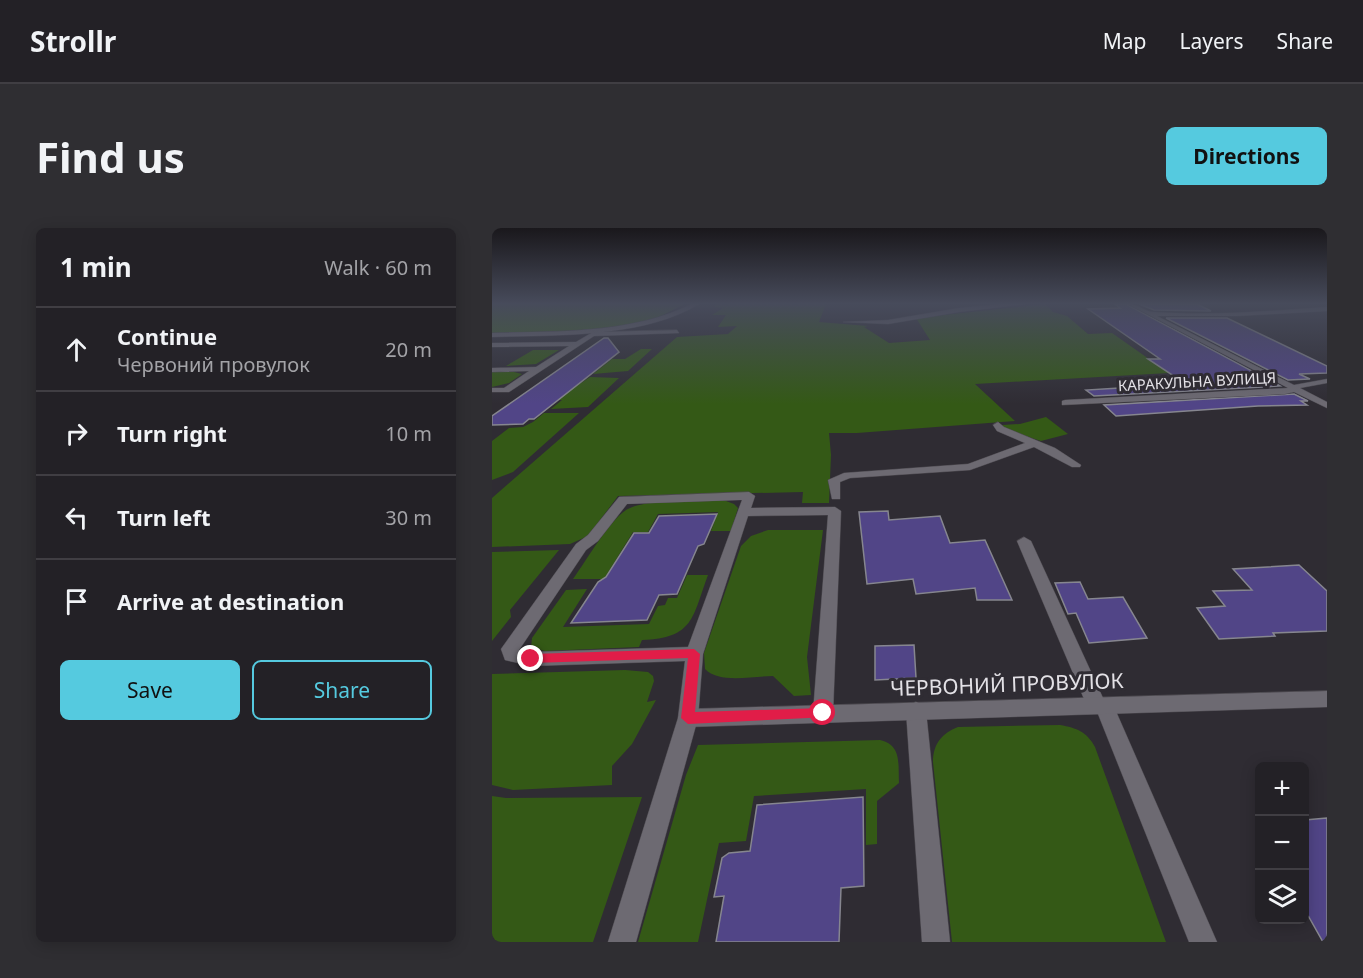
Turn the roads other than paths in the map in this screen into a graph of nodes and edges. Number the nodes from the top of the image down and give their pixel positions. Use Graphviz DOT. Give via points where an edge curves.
graph roads {
  1 [pos="586,337"];
  2 [pos="1195,337"];
  3 [pos="578,344"];
  4 [pos="492,345"];
  5 [pos="538,369"];
  6 [pos="492,370"];
  7 [pos="1327,381"];
  8 [pos="1295,387"];
  9 [pos="492,390"];
  10 [pos="1065,403"];
  11 [pos="1327,405"];
  12 [pos="998,425"];
  13 [pos="1034,443"];
  14 [pos="1076,465"];
  15 [pos="836,496"];
  16 [pos="745,512"];
  17 [pos="1024,541"];
  18 [pos="694,654"];
  19 [pos="1327,699"];
  20 [pos="1101,706"];
  21 [pos="916,711"];
  22 [pos="823,713"];
  23 [pos="688,718"];
  24 [pos="622,942"];
  25 [pos="936,942"];
  26 [pos="1203,942"];
  1 -- 3 [label="street"];
  2 -- 8 [label="street"];
  3 -- 4 [label="street"];
  3 -- 5 [label="street"];
  5 -- 6 [label="street"];
  5 -- 9 [label="street" via="506,390"];
  7 -- 8 [label="street, КАРАКУЛЬНА ВУЛИЦЯ"];
  8 -- 10 [label="street, КАРАКУЛЬНА ВУЛИЦЯ" via="1285,392"];
  8 -- 11 [label="street"];
  12 -- 13 [label="street"];
  13 -- 14 [label="street"];
  13 -- 15 [label="street" via="970,467 848,475 834,480"];
  16 -- 18 [label="street"];
  16 -- 18 [label="street" via="750,496 623,500 581,547 510,649 511,655 531,659"];
  16 -- 22 [label="street" via="835,511"];
  17 -- 20 [label="street"];
  18 -- 23 [label="street"];
  19 -- 20 [label="street, ЧЕРВОНИЙ ПРОВУЛОК"];
  20 -- 21 [label="street, ЧЕРВОНИЙ ПРОВУЛОК"];
  20 -- 26 [label="street"];
  21 -- 22 [label="street, ЧЕРВОНИЙ ПРОВУЛОК"];
  21 -- 25 [label="street"];
  22 -- 23 [label="street, ЧЕРВОНИЙ ПРОВУЛОК"];
  23 -- 24 [label="street"];
}
